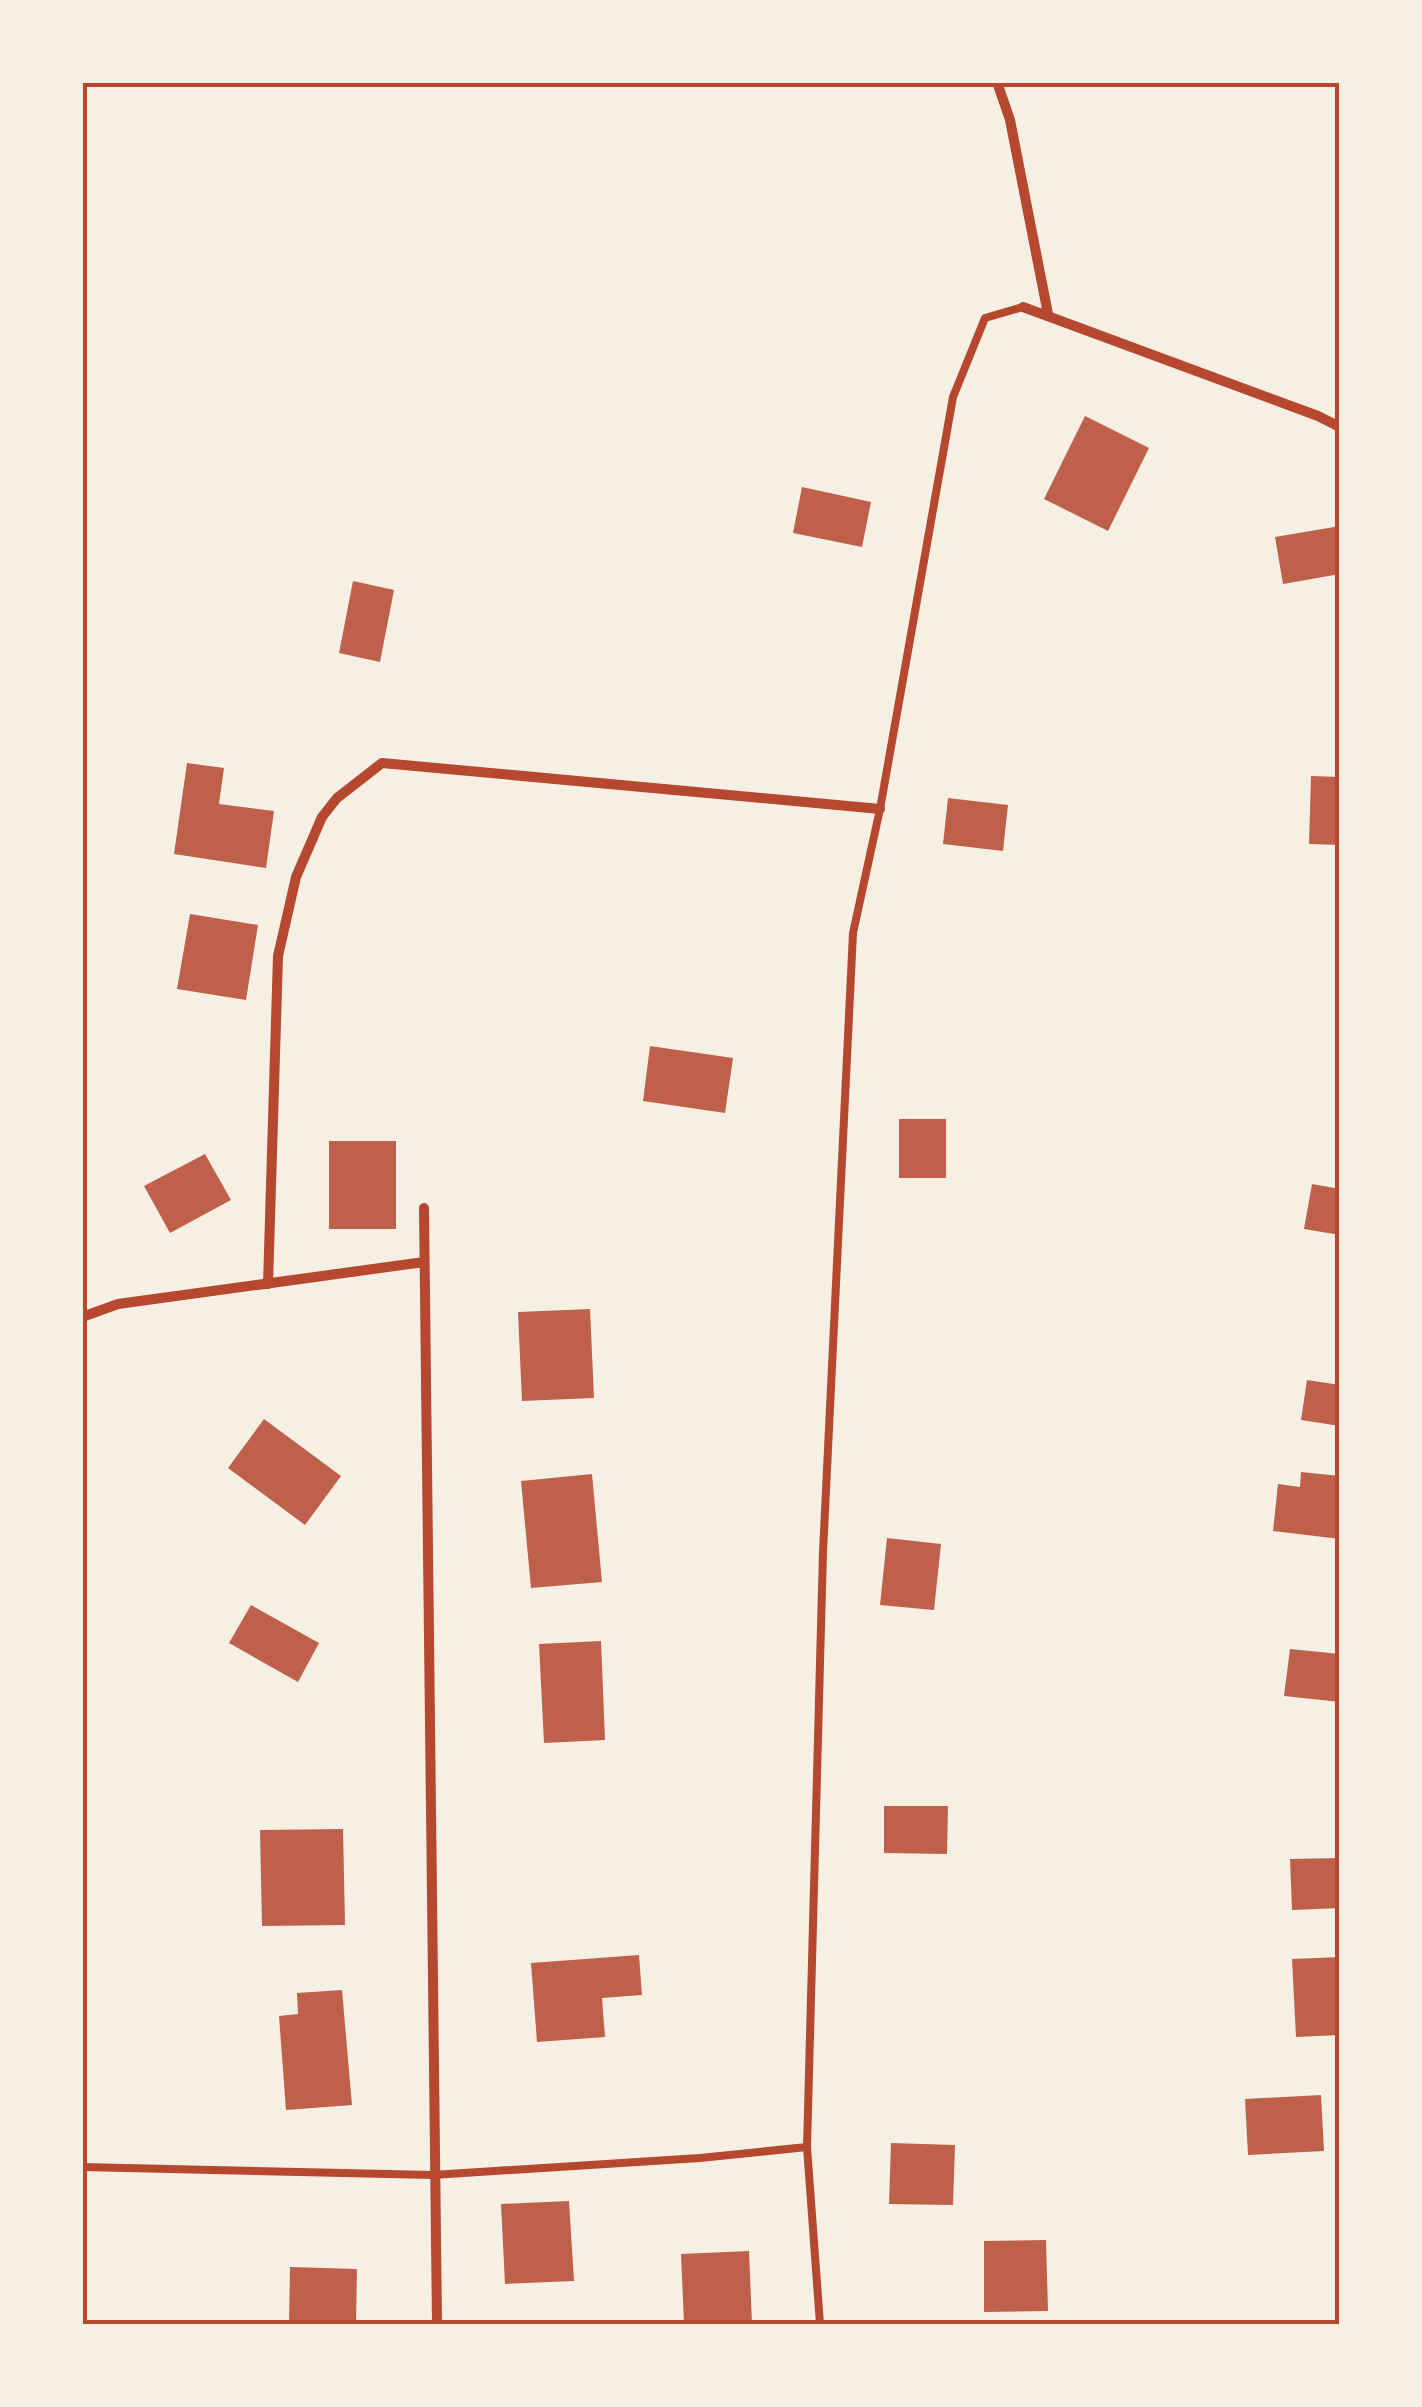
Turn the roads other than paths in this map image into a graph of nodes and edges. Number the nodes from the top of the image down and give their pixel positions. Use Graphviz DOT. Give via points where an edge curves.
graph roads {
  1 [pos="997,82"];
  2 [pos="1024,307"];
  3 [pos="1048,314"];
  4 [pos="1340,427"];
  5 [pos="880,809"];
  6 [pos="424,1208"];
  7 [pos="424,1262"];
  8 [pos="268,1284"];
  9 [pos="82,1317"];
  10 [pos="807,2147"];
  11 [pos="82,2166"];
  12 [pos="433,2174"];
  13 [pos="437,2324"];
  14 [pos="820,2324"];
  1 -- 3 [label="street"];
  2 -- 3 [label="street"];
  2 -- 5 [label="lane" via="985,318 952,397"];
  3 -- 4 [label="street"];
  5 -- 8 [label="street" via="382,762 322,817 285,924"];
  5 -- 10 [label="lane" via="853,933 823,1552"];
  6 -- 7 [label="street"];
  7 -- 8 [label="street"];
  7 -- 12 [label="street"];
  8 -- 9 [label="street" via="118,1304"];
  10 -- 12 [label="lane"];
  10 -- 14 [label="lane"];
  11 -- 12 [label="lane"];
  12 -- 13 [label="street"];
}
